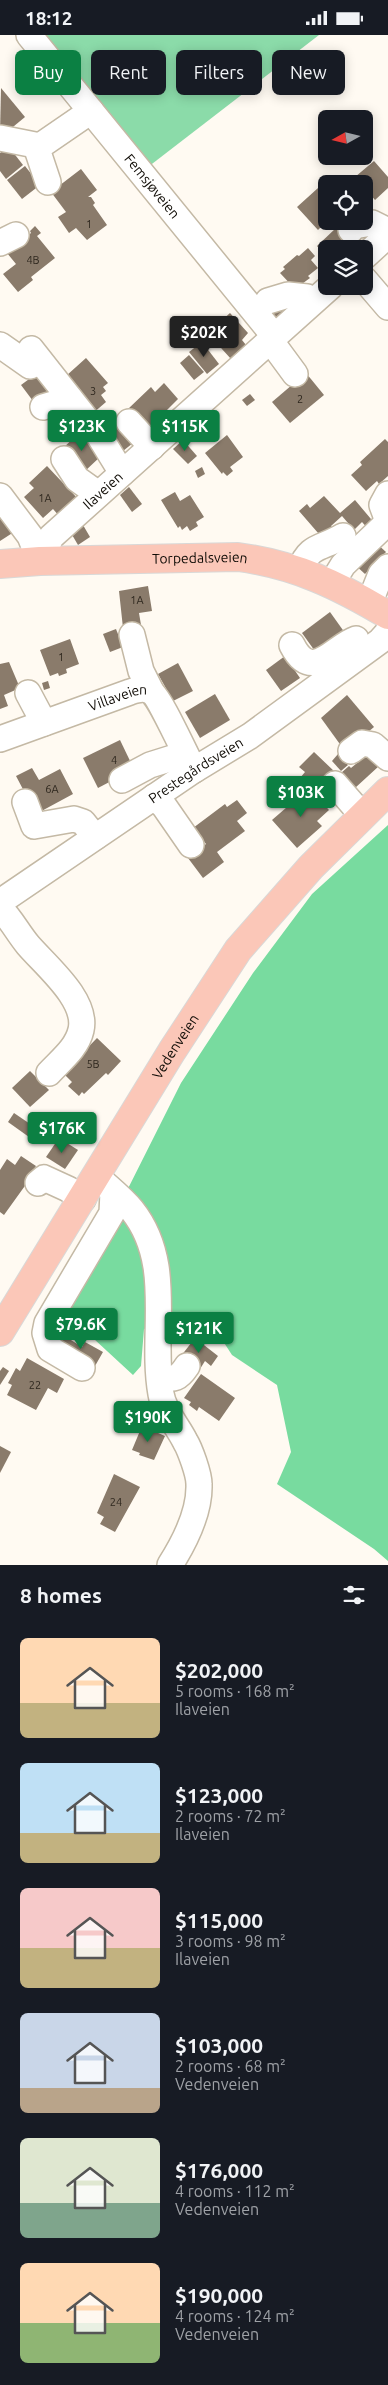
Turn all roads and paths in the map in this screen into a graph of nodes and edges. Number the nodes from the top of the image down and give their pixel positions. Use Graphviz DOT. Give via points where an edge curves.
graph roads {
  1 [pos="28,35"];
  2 [pos="91,111"];
  3 [pos="0,138"];
  4 [pos="40,145"];
  5 [pos="48,182"];
  6 [pos="373,224"];
  7 [pos="388,231"];
  8 [pos="388,235"];
  9 [pos="373,249"];
  10 [pos="318,283"];
  11 [pos="373,290"];
  12 [pos="318,295"];
  13 [pos="268,301"];
  14 [pos="309,301"];
  15 [pos="388,307"];
  16 [pos="272,339"];
  17 [pos="0,345"];
  18 [pos="295,374"];
  19 [pos="70,399"];
  20 [pos="42,407"];
  21 [pos="209,418"];
  22 [pos="129,422"];
  23 [pos="159,440"];
  24 [pos="64,459"];
  25 [pos="122,473"];
  26 [pos="98,494"];
  27 [pos="388,494"];
  28 [pos="0,496"];
  29 [pos="388,522"];
  30 [pos="343,535"];
  31 [pos="40,561"];
  32 [pos="0,564"];
  33 [pos="388,567"];
  34 [pos="300,570"];
  35 [pos="332,583"];
  36 [pos="378,609"];
  37 [pos="132,635"];
  38 [pos="383,638"];
  39 [pos="292,645"];
  40 [pos="151,691"];
  41 [pos="28,693"];
  42 [pos="44,723"];
  43 [pos="0,739"];
  44 [pos="351,751"];
  45 [pos="388,758"];
  46 [pos="189,762"];
  47 [pos="122,780"];
  48 [pos="335,784"];
  49 [pos="388,791"];
  50 [pos="154,797"];
  51 [pos="24,802"];
  52 [pos="362,815"];
  53 [pos="94,837"];
  54 [pos="191,845"];
  55 [pos="0,902"];
  56 [pos="0,908"];
  57 [pos="49,1073"];
  58 [pos="38,1183"];
  59 [pos="97,1189"];
  60 [pos="2,1325"];
  61 [pos="187,1366"];
  62 [pos="82,1368"];
  63 [pos="160,1385"];
  64 [pos="155,1419"];
  65 [pos="170,1565"];
  1 -- 2 [label="street, Femsjøveien"];
  2 -- 4 [label="street"];
  2 -- 16 [label="street, Femsjøveien"];
  3 -- 4 [label="street"];
  4 -- 5 [label="street" via="38,152"];
  6 -- 7 [label="street"];
  8 -- 9 [label="street"];
  10 -- 14 [label="street" via="312,288"];
  11 -- 15 [label="street"];
  12 -- 14 [label="street, Ilaveien"];
  13 -- 14 [label="street" via="288,295"];
  14 -- 16 [label="street, Ilaveien"];
  16 -- 18 [label="street, Femsjøveien"];
  16 -- 23 [label="street, Ilaveien" via="213,383"];
  17 -- 19 [label="street" via="31,361"];
  19 -- 20 [label="street"];
  19 -- 25 [label="street" via="98,434"];
  21 -- 23 [label="street" via="195,431"];
  22 -- 23 [label="street"];
  23 -- 25 [label="street, Ilaveien"];
  24 -- 26 [label="street" via="77,479"];
  25 -- 26 [label="street, Ilaveien"];
  26 -- 31 [label="street, Ilaveien" via="50,537"];
  27 -- 29 [label="street" via="382,505"];
  28 -- 31 [label="street" via="30,536"];
  29 -- 35 [label="street" via="344,565"];
  30 -- 34 [label="street" via="313,549 305,556"];
  31 -- 32 [label="main road, Torpedalsveien"];
  31 -- 34 [label="main road, Torpedalsveien" via="222,556 268,561"];
  33 -- 36 [label="street" via="381,574"];
  34 -- 35 [label="main road, Torpedalsveien"];
  35 -- 36 [label="main road, Torpedalsveien"];
  37 -- 40 [label="street" via="141,671"];
  38 -- 39 [label="street" via="362,637 351,641 319,663 306,662"];
  38 -- 46 [label="street, Prestegårdsveien" via="250,736"];
  40 -- 42 [label="street, Villaveien" via="106,690"];
  40 -- 46 [label="street, Villaveien"];
  41 -- 42 [label="street"];
  42 -- 43 [label="street, Villaveien"];
  44 -- 45 [label="street" via="362,743 373,745"];
  46 -- 47 [label="street" via="150,765"];
  46 -- 50 [label="street, Prestegårdsveien"];
  48 -- 52 [label="street"];
  49 -- 52 [label="main road, Vedenveien"];
  50 -- 53 [label="street, Prestegårdsveien"];
  50 -- 54 [label="street" via="164,805"];
  51 -- 53 [label="street" via="34,826 74,819 84,821"];
  52 -- 59 [label="main road, Vedenveien" via="238,949 172,1051"];
  53 -- 55 [label="street, Prestegårdsveien"];
  56 -- 57 [label="street" via="65,985 82,1014 77,1043"];
  58 -- 59 [label="street" via="44,1178 68,1189"];
  59 -- 60 [label="main road, Vedenveien"];
  59 -- 62 [label="street" via="112,1213 65,1290 44,1333 50,1349"];
  59 -- 63 [label="street" via="132,1210 149,1238 159,1283 157,1344"];
  61 -- 63 [label="street" via="180,1377"];
  63 -- 64 [label="street"];
  63 -- 65 [label="street" via="168,1414 186,1441 199,1483 195,1510"];
}
